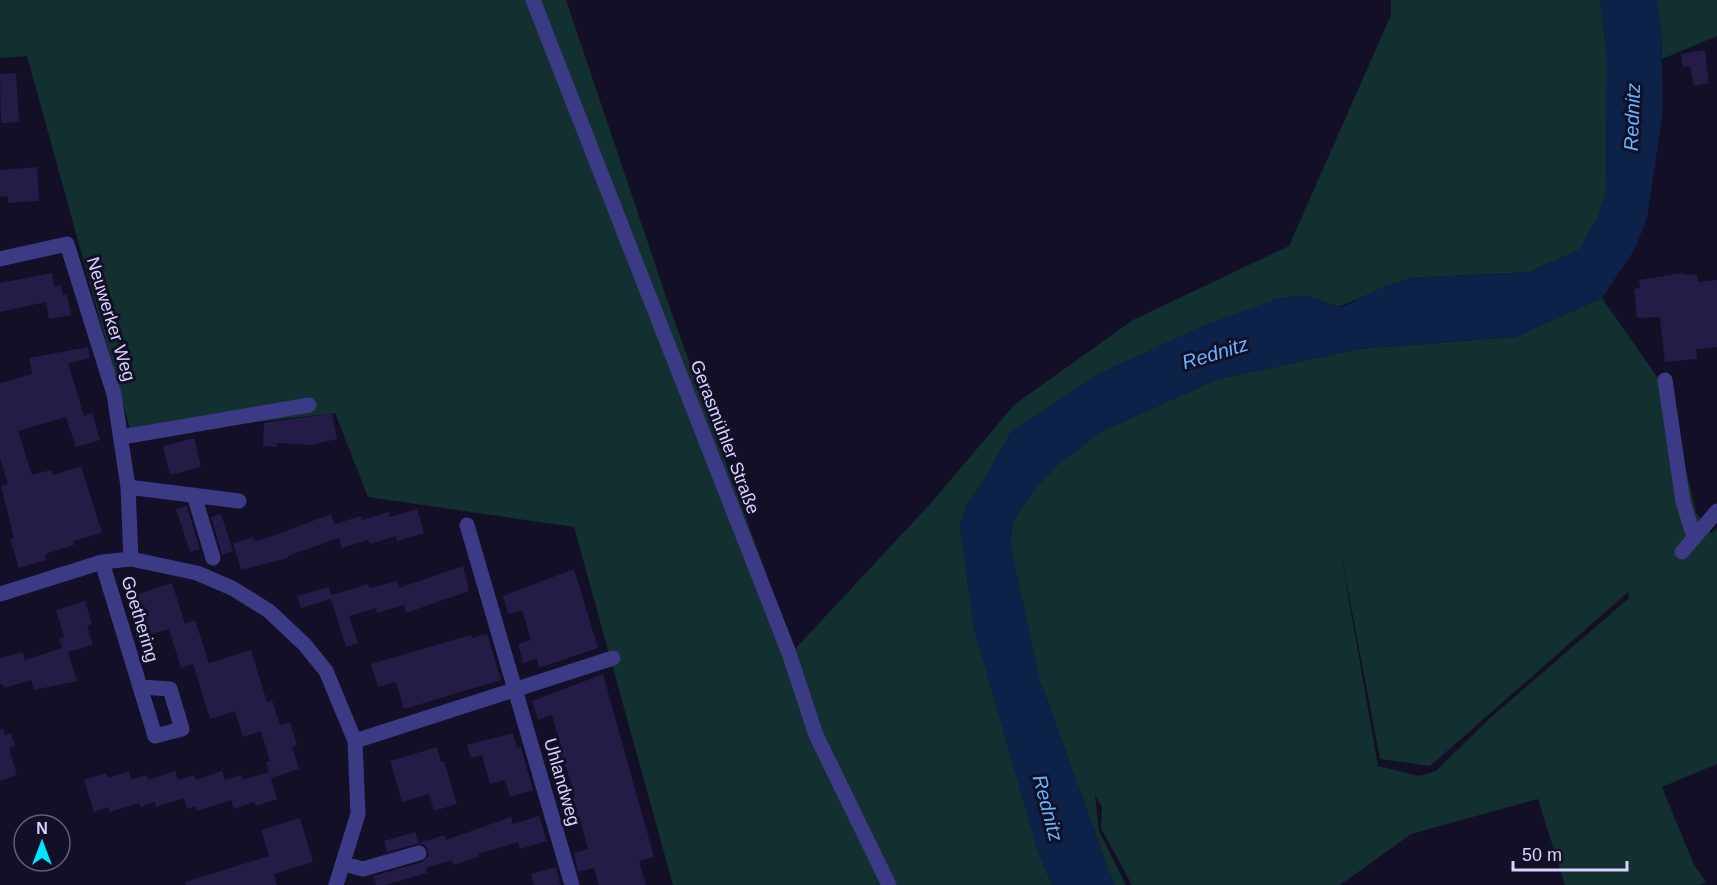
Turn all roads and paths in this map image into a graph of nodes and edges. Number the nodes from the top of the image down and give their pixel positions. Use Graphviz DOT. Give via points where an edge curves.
graph roads {
  1 [pos="533,0"];
  2 [pos="0,259"];
  3 [pos="1665,380"];
  4 [pos="309,405"];
  5 [pos="122,437"];
  6 [pos="128,487"];
  7 [pos="194,495"];
  8 [pos="239,501"];
  9 [pos="1717,511"];
  10 [pos="467,525"];
  11 [pos="1694,537"];
  12 [pos="1682,552"];
  13 [pos="213,558"];
  14 [pos="131,559"];
  15 [pos="102,562"];
  16 [pos="0,594"];
  17 [pos="613,658"];
  18 [pos="141,687"];
  19 [pos="514,690"];
  20 [pos="355,741"];
  21 [pos="419,853"];
  22 [pos="344,864"];
  23 [pos="336,885"];
  24 [pos="572,885"];
  25 [pos="889,885"];
  1 -- 25 [label="street, Gerasmühler Straße" via="780,631 816,735"];
  2 -- 5 [label="street, Neuwerker Weg" via="67,244 114,394"];
  3 -- 11 [label="street" via="1684,505"];
  4 -- 5 [label="street"];
  5 -- 6 [label="street, Neuwerker Weg"];
  6 -- 7 [label="street"];
  6 -- 14 [label="street, Neuwerker Weg"];
  7 -- 8 [label="street"];
  7 -- 13 [label="street"];
  9 -- 11 [label="street"];
  10 -- 19 [label="street, Uhlandweg"];
  11 -- 12 [label="street"];
  14 -- 15 [label="street, Goethering"];
  14 -- 20 [label="street, Goethering" via="198,573 269,611 326,671"];
  15 -- 16 [label="street, Goethering"];
  15 -- 18 [label="street, Goethering"];
  17 -- 19 [label="street"];
  19 -- 20 [label="street"];
  19 -- 24 [label="street, Uhlandweg"];
  20 -- 22 [label="street, Goethering" via="358,814"];
  21 -- 22 [label="street" via="363,869"];
  22 -- 23 [label="street, Goethering"];
}
